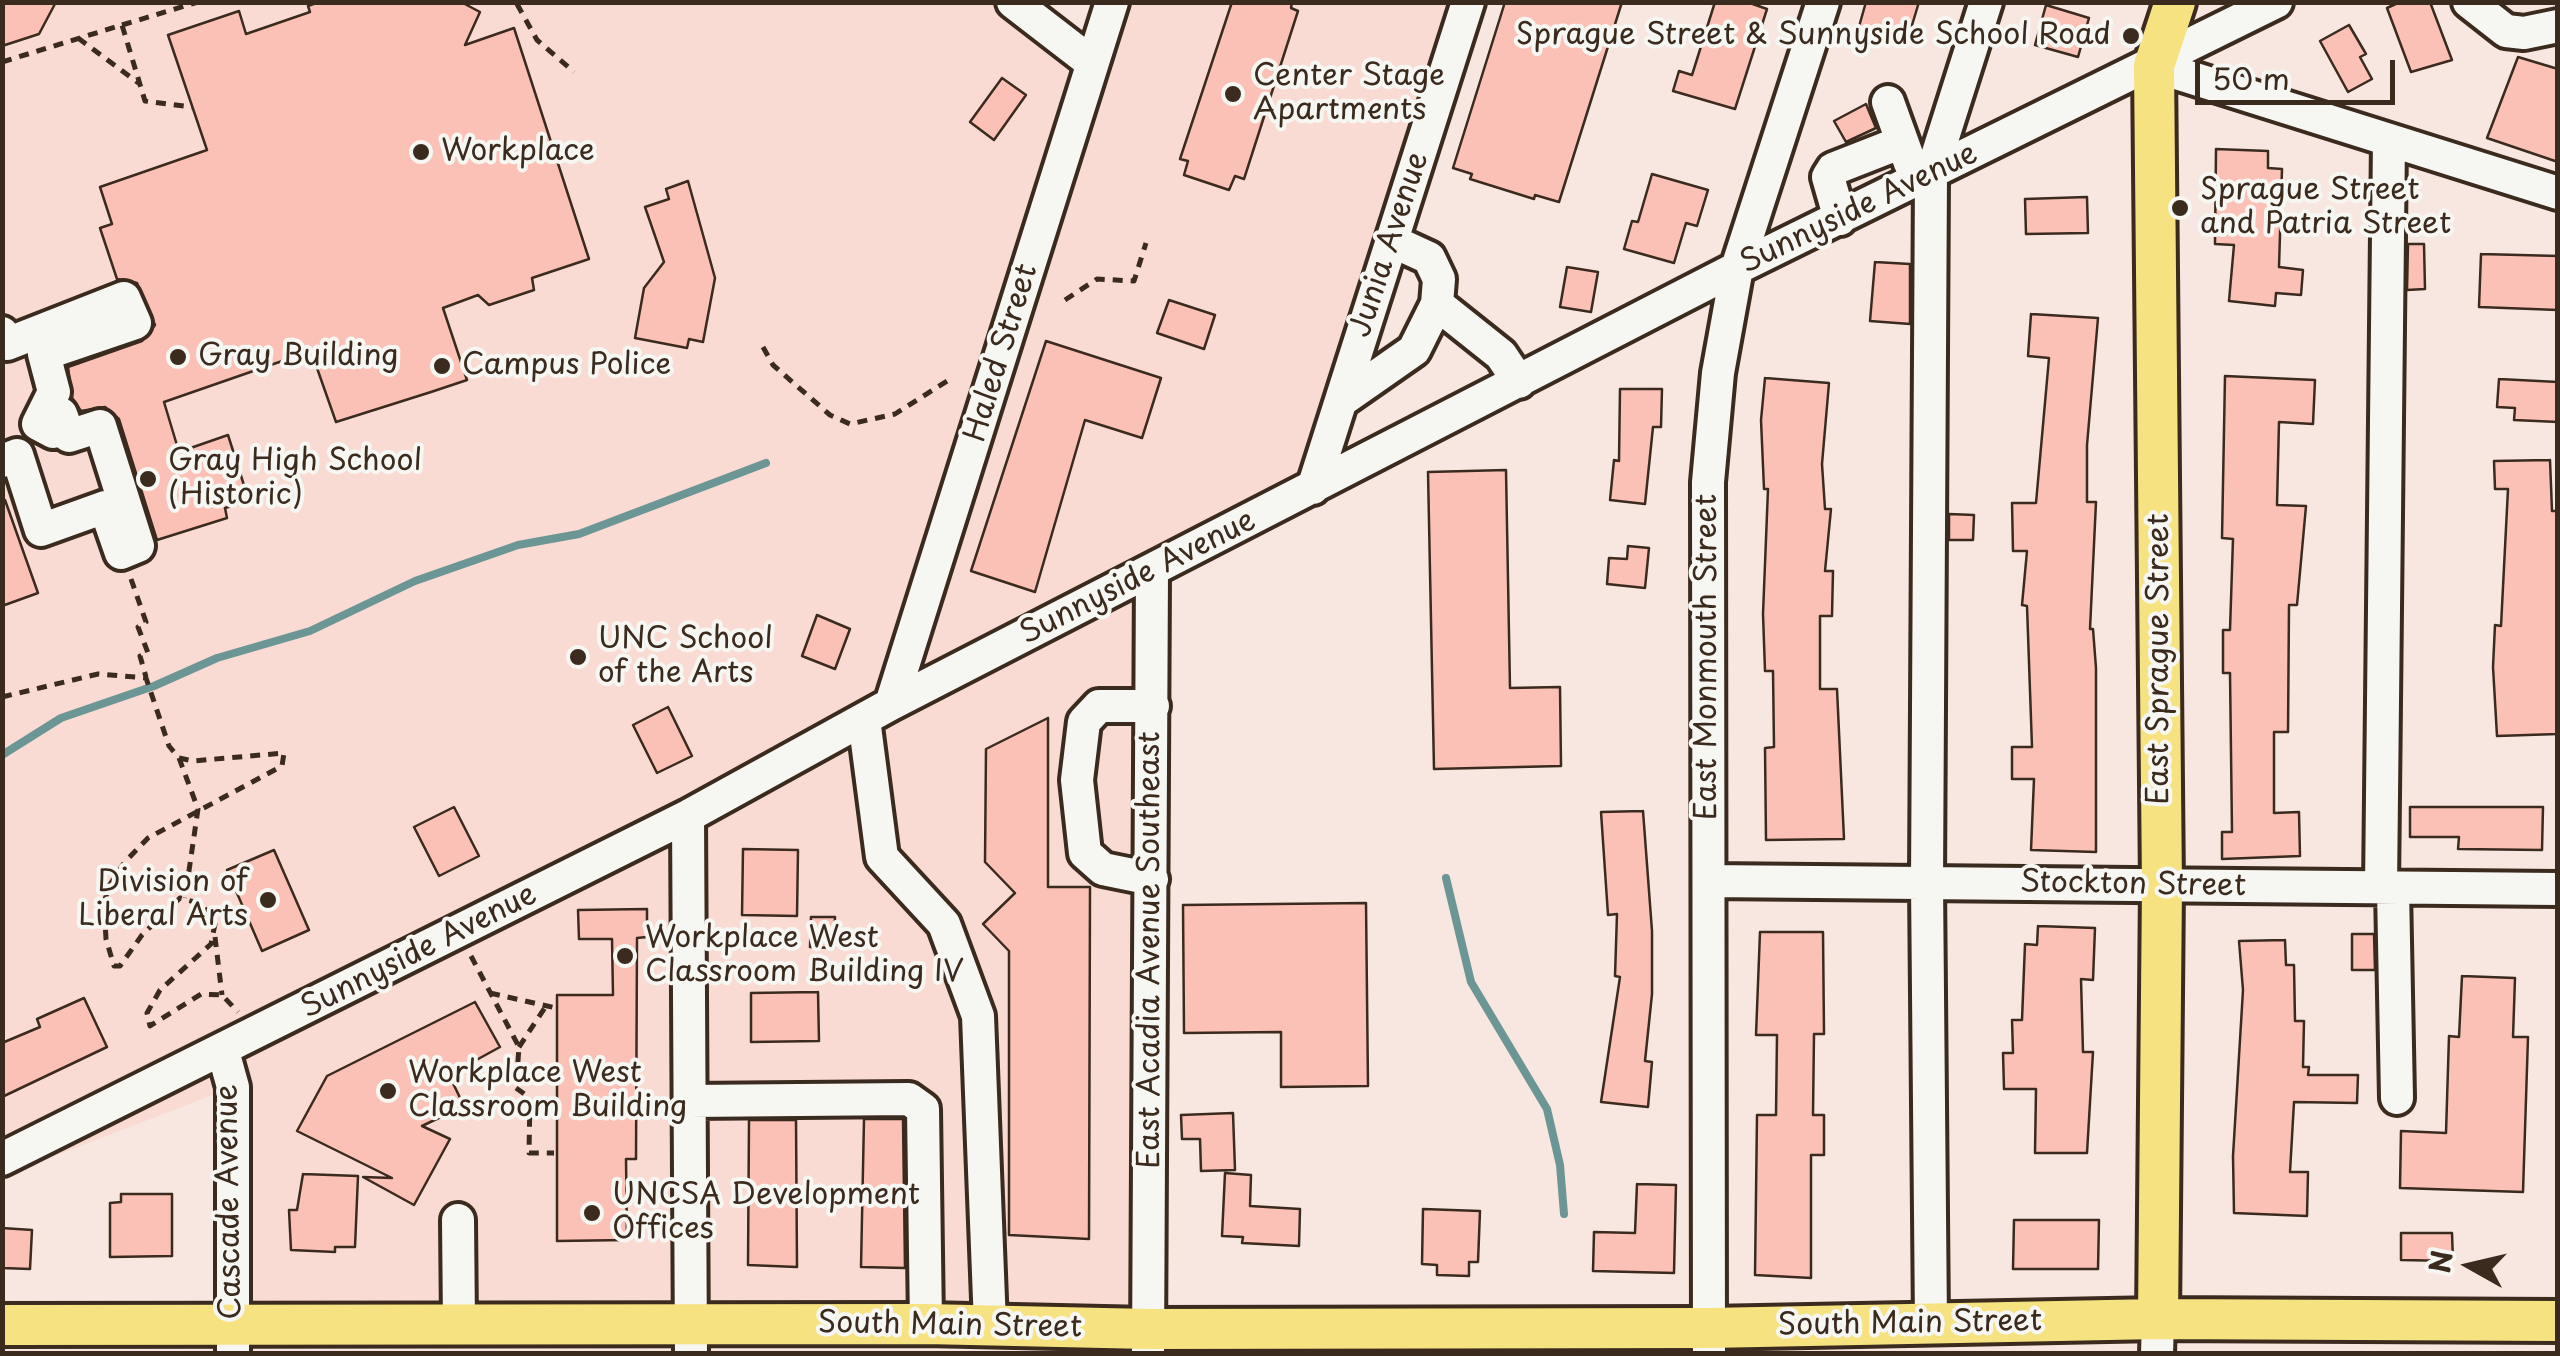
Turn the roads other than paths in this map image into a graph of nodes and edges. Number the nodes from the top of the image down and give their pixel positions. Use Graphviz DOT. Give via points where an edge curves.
graph roads {
  1 [pos="1013,2"];
  2 [pos="1112,2"];
  3 [pos="1468,2"];
  4 [pos="1823,2"];
  5 [pos="1986,2"];
  6 [pos="2175,2"];
  7 [pos="2276,2"];
  8 [pos="2470,2"];
  9 [pos="2558,26"];
  10 [pos="1092,62"];
  11 [pos="2154,66"];
  12 [pos="1888,102"];
  13 [pos="2389,140"];
  14 [pos="1902,142"];
  15 [pos="1924,178"];
  16 [pos="2558,193"];
  17 [pos="1840,219"];
  18 [pos="1392,241"];
  19 [pos="1737,268"];
  20 [pos="1436,304"];
  21 [pos="2,334"];
  22 [pos="1518,382"];
  23 [pos="1341,401"];
  24 [pos="2,461"];
  25 [pos="1313,488"];
  26 [pos="1152,572"];
  27 [pos="1153,706"];
  28 [pos="877,711"];
  29 [pos="688,816"];
  30 [pos="1152,879"];
  31 [pos="1709,881"];
  32 [pos="1926,883"];
  33 [pos="2162,886"];
  34 [pos="2387,888"];
  35 [pos="2558,889"];
  36 [pos="237,1044"];
  37 [pos="2397,1098"];
  38 [pos="690,1100"];
  39 [pos="2,1159"];
  40 [pos="458,1220"];
  41 [pos="2558,1321"];
  42 [pos="459,1324"];
  43 [pos="926,1324"];
  44 [pos="990,1324"];
  45 [pos="1931,1324"];
  46 [pos="2,1325"];
  47 [pos="2158,1336"];
  48 [pos="232,1338"];
  49 [pos="691,1339"];
  50 [pos="1148,1341"];
  51 [pos="1709,1341"];
  1 -- 10 [label="street"];
  2 -- 10 [label="street, Haled Street"];
  3 -- 18 [label="street, Junia Avenue"];
  4 -- 19 [label="street, East Monmouth Street"];
  5 -- 15 [label="street"];
  6 -- 11 [label="main road, East Sprague Street"];
  7 -- 11 [label="street, Sunnyside Avenue"];
  8 -- 9 [label="street" via="2506,32"];
  10 -- 28 [label="street, Haled Street"];
  11 -- 13 [label="street"];
  11 -- 15 [label="street, Sunnyside Avenue"];
  11 -- 33 [label="main road, East Sprague Street"];
  12 -- 14 [label="street"];
  13 -- 16 [label="street"];
  13 -- 34 [label="street"];
  14 -- 15 [label="street"];
  14 -- 17 [label="street" via="1833,169 1828,177"];
  15 -- 17 [label="street, Sunnyside Avenue"];
  15 -- 32 [label="street"];
  17 -- 19 [label="street, Sunnyside Avenue"];
  18 -- 20 [label="street" via="1428,258 1439,279"];
  18 -- 23 [label="street, Junia Avenue"];
  19 -- 22 [label="street, Sunnyside Avenue"];
  19 -- 31 [label="street, East Monmouth Street" via="1708,482"];
  20 -- 22 [label="street" via="1501,355"];
  20 -- 23 [label="street" via="1414,350"];
  21 -- 24 [label="street" via="6,344 124,298 135,324 44,354 54,392 38,424 53,432 61,414 69,436 100,426 138,546 121,552 105,507 42,530 18,454"];
  22 -- 25 [label="street, Sunnyside Avenue"];
  23 -- 25 [label="street, Junia Avenue"];
  25 -- 26 [label="street, Sunnyside Avenue"];
  26 -- 27 [label="street, East Acadia Avenue Southeast"];
  26 -- 28 [label="street, Sunnyside Avenue"];
  27 -- 30 [label="street, East Acadia Avenue Southeast"];
  27 -- 30 [label="street" via="1099,706 1084,722 1077,780 1085,853 1103,869"];
  28 -- 29 [label="street, Sunnyside Avenue"];
  28 -- 44 [label="street" via="882,857 944,924 978,1016"];
  29 -- 36 [label="street, Sunnyside Avenue"];
  29 -- 38 [label="street"];
  30 -- 50 [label="street, East Acadia Avenue Southeast"];
  31 -- 32 [label="street, Stockton Street"];
  31 -- 51 [label="street, East Monmouth Street"];
  32 -- 33 [label="street, Stockton Street"];
  32 -- 45 [label="street"];
  33 -- 34 [label="street, Stockton Street"];
  33 -- 47 [label="main road, East Sprague Street"];
  34 -- 35 [label="street, Stockton Street"];
  34 -- 37 [label="street"];
  36 -- 39 [label="street, Sunnyside Avenue"];
  36 -- 48 [label="street, Cascade Avenue"];
  38 -- 43 [label="street" via="909,1099 923,1109"];
  38 -- 49 [label="street"];
  40 -- 42 [label="street"];
  41 -- 47 [label="main road, South Main Street"];
  42 -- 48 [label="main road, South Main Street"];
  42 -- 49 [label="main road, South Main Street"];
  43 -- 44 [label="main road, South Main Street"];
  43 -- 49 [label="main road, South Main Street"];
  44 -- 50 [label="main road, South Main Street"];
  45 -- 47 [label="main road, South Main Street"];
  45 -- 51 [label="main road, South Main Street"];
  46 -- 48 [label="main road, South Main Street"];
  50 -- 51 [label="main road, South Main Street"];
}
